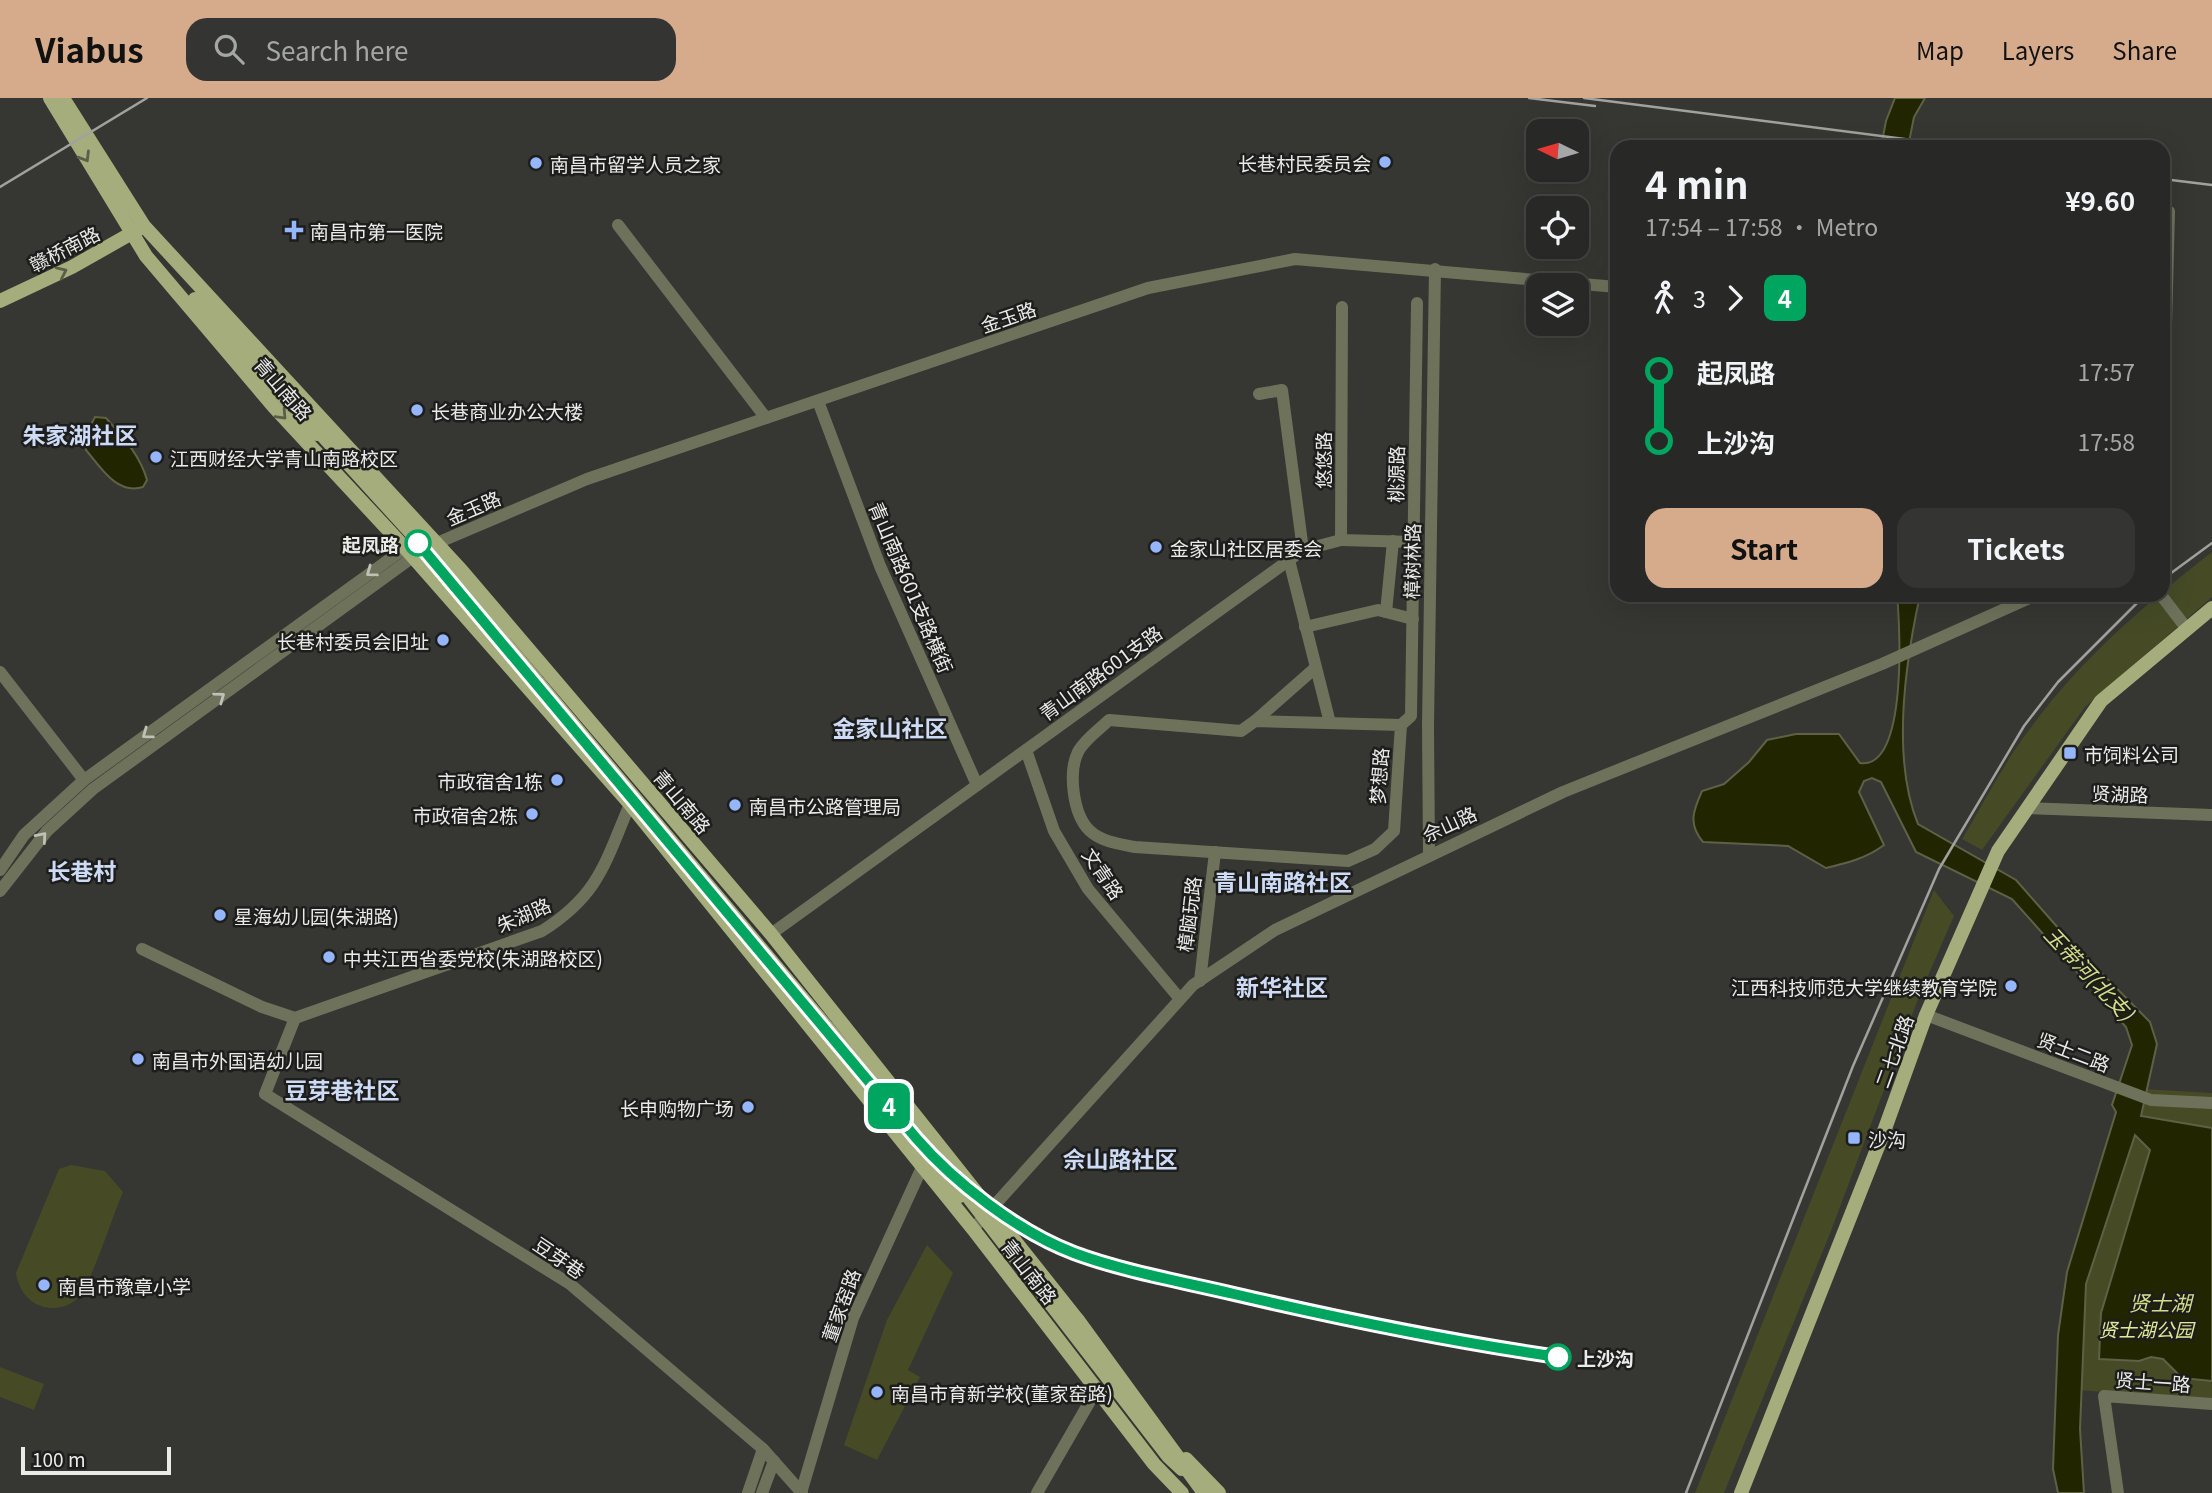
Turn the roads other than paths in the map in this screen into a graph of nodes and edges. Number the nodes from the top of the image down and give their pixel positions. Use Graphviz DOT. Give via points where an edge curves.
graph roads {
  1 [pos="50,98"];
  2 [pos="63,98"];
  3 [pos="618,225"];
  4 [pos="144,226"];
  5 [pos="131,234"];
  6 [pos="1435,269"];
  7 [pos="1610,286"];
  8 [pos="0,301"];
  9 [pos="1417,303"];
  10 [pos="1342,306"];
  11 [pos="1259,394"];
  12 [pos="818,401"];
  13 [pos="766,418"];
  14 [pos="1341,540"];
  15 [pos="1393,541"];
  16 [pos="1413,542"];
  17 [pos="420,545"];
  18 [pos="1303,550"];
  19 [pos="1289,560"];
  20 [pos="2021,602"];
  21 [pos="2166,602"];
  22 [pos="2212,608"];
  23 [pos="1387,612"];
  24 [pos="1413,619"];
  25 [pos="1305,627"];
  26 [pos="2187,629"];
  27 [pos="1314,669"];
  28 [pos="0,672"];
  29 [pos="1255,721"];
  30 [pos="1330,723"];
  31 [pos="1401,725"];
  32 [pos="1428,725"];
  33 [pos="1026,750"];
  34 [pos="84,780"];
  35 [pos="977,785"];
  36 [pos="630,804"];
  37 [pos="2029,806"];
  38 [pos="2212,813"];
  39 [pos="1215,852"];
  40 [pos="1429,853"];
  41 [pos="0,870"];
  42 [pos="0,891"];
  43 [pos="771,934"];
  44 [pos="142,949"];
  45 [pos="1200,981"];
  46 [pos="1180,999"];
  47 [pos="1926,1015"];
  48 [pos="295,1018"];
  49 [pos="2212,1103"];
  50 [pos="928,1151"];
  51 [pos="982,1220"];
  52 [pos="1097,1389"];
  53 [pos="2212,1404"];
  54 [pos="763,1449"];
  55 [pos="1175,1449"];
  56 [pos="774,1461"];
  57 [pos="1191,1477"];
  58 [pos="1176,1492"];
  59 [pos="748,1493"];
  60 [pos="762,1493"];
  61 [pos="802,1493"];
  62 [pos="1037,1493"];
  63 [pos="1204,1493"];
  64 [pos="1219,1493"];
  65 [pos="1741,1493"];
  66 [pos="2118,1493"];
  1 -- 5 [label="main road, 青山南路, one-way"];
  2 -- 4 [label="main road, 青山南路"];
  3 -- 13 [label="street"];
  4 -- 5 [label="main road, 赣桥南路"];
  4 -- 17 [label="main road, 青山南路"];
  8 -- 5 [label="main road, 赣桥南路, one-way"];
  5 -- 17 [label="main road, 青山南路, one-way" via="274,407"];
  6 -- 7 [label="street, 金玉路"];
  6 -- 12 [label="street, 金玉路" via="1295,260 1148,288"];
  6 -- 32 [label="street, 樟树林路"];
  9 -- 16 [label="street, 桃源路"];
  10 -- 14 [label="street, 悠悠路"];
  11 -- 18 [label="street" via="1282,390"];
  12 -- 13 [label="street, 金玉路"];
  12 -- 35 [label="street, 青山南路601支路横街" via="880,566"];
  13 -- 17 [label="street, 金玉路" via="587,479"];
  14 -- 15 [label="street"];
  14 -- 18 [label="street"];
  15 -- 16 [label="street"];
  15 -- 23 [label="street"];
  16 -- 24 [label="street, 桃源路"];
  17 -- 34 [label="street, one-way"];
  17 -- 36 [label="main road, 青山南路"];
  42 -- 17 [label="street, one-way" via="47,831 93,789"];
  17 -- 43 [label="main road, 青山南路"];
  17 -- 50 [label="main road" via="686,844"];
  18 -- 19 [label="street, 青山南路601支路"];
  19 -- 25 [label="street"];
  19 -- 33 [label="street, 青山南路601支路"];
  20 -- 40 [label="street, 佘山路" via="1882,664 1624,765"];
  21 -- 26 [label="street"];
  22 -- 26 [label="main road, 二七北路"];
  23 -- 24 [label="street"];
  23 -- 25 [label="street" via="1378,610"];
  24 -- 31 [label="street, 桃源路" via="1411,716"];
  25 -- 27 [label="street"];
  26 -- 37 [label="main road, 二七北路" via="2101,701"];
  27 -- 29 [label="street"];
  27 -- 30 [label="street"];
  28 -- 34 [label="street"];
  29 -- 30 [label="street, 梦想路"];
  29 -- 39 [label="street, 梦想路" via="1241,731 1109,720 1078,751 1072,782 1089,830 1109,842 1135,847"];
  30 -- 31 [label="street, 梦想路"];
  31 -- 32 [label="street"];
  31 -- 39 [label="street, 梦想路" via="1394,831 1375,849 1348,860"];
  32 -- 40 [label="street, 樟树林路"];
  33 -- 35 [label="street, 青山南路601支路"];
  33 -- 46 [label="street, 文青路" via="1054,831 1087,889"];
  34 -- 41 [label="street" via="24,835"];
  35 -- 43 [label="street, 青山南路601支路"];
  36 -- 48 [label="street, 朱湖路" via="597,882 561,919 542,931"];
  36 -- 50 [label="main road, 青山南路"];
  37 -- 38 [label="street, 贤湖路"];
  37 -- 47 [label="main road, 二七北路" via="1976,896"];
  39 -- 45 [label="street, 樟脑玩路"];
  40 -- 45 [label="street, 佘山路" via="1275,930"];
  43 -- 50 [label="main road, 青山南路"];
  44 -- 48 [label="street" via="262,1007"];
  45 -- 46 [label="street, 佘山路"];
  46 -- 51 [label="street, 佘山路"];
  47 -- 49 [label="street, 贤士二路" via="2151,1100"];
  47 -- 65 [label="main road, 二七北路"];
  48 -- 54 [label="street, 豆芽巷" via="265,1094 570,1284"];
  50 -- 51 [label="main road, 青山南路"];
  50 -- 51 [label="main road, 青山南路"];
  50 -- 61 [label="street, 董家窑路" via="853,1318"];
  51 -- 52 [label="main road, 青山南路"];
  51 -- 55 [label="main road, 青山南路"];
  51 -- 57 [label="main road" via="1168,1456"];
  51 -- 58 [label="main road" via="1161,1461"];
  52 -- 58 [label="main road, 青山南路"];
  52 -- 62 [label="street"];
  53 -- 66 [label="street, 贤士一路" via="2104,1396"];
  54 -- 56 [label="street, 豆芽巷"];
  54 -- 59 [label="street"];
  55 -- 57 [label="main road, 青山南路"];
  55 -- 64 [label="main road, 青山南路"];
  56 -- 60 [label="street"];
  56 -- 61 [label="street, 豆芽巷"];
  57 -- 63 [label="main road"];
}
